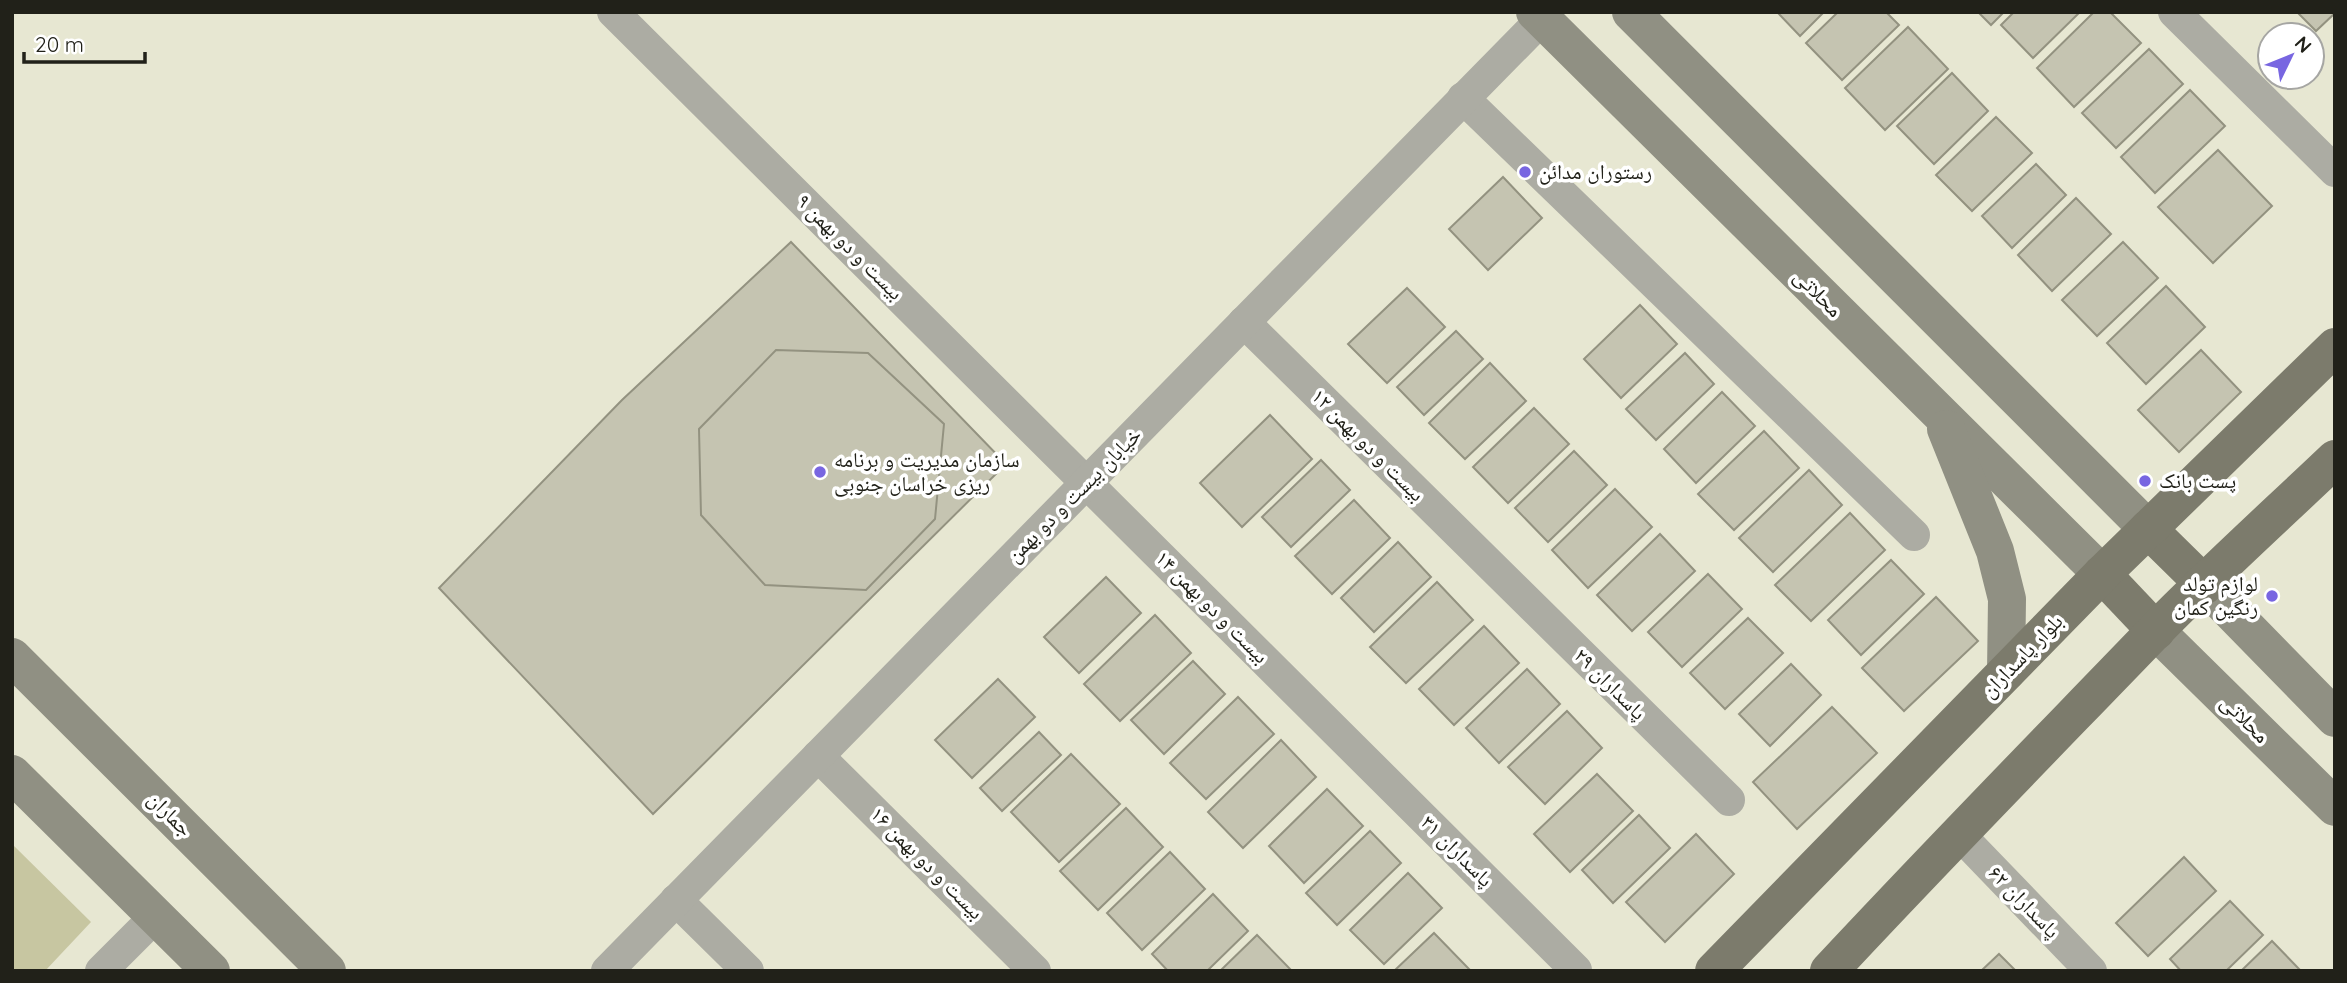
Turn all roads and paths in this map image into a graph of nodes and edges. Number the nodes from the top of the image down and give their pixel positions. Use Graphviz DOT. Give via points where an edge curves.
graph roads {
  1 [pos="613,12"];
  2 [pos="1631,12"];
  3 [pos="2174,12"];
  4 [pos="1539,16"];
  5 [pos="1464,98"];
  6 [pos="2335,171"];
  7 [pos="1244,322"];
  8 [pos="2335,347"];
  9 [pos="1940,414"];
  10 [pos="2335,459"];
  11 [pos="1087,482"];
  12 [pos="2148,529"];
  13 [pos="1914,535"];
  14 [pos="1492,568"];
  15 [pos="2102,574"];
  16 [pos="2204,585"];
  17 [pos="2156,631"];
  18 [pos="12,657"];
  19 [pos="2006,672"];
  20 [pos="2335,718"];
  21 [pos="1338,732"];
  22 [pos="818,756"];
  23 [pos="12,774"];
  24 [pos="1728,800"];
  25 [pos="2335,807"];
  26 [pos="1958,833"];
  27 [pos="676,900"];
  28 [pos="155,917"];
  29 [pos="1576,970"];
  30 [pos="102,971"];
  31 [pos="211,971"];
  32 [pos="327,971"];
  33 [pos="607,971"];
  34 [pos="748,971"];
  35 [pos="1035,971"];
  36 [pos="1714,971"];
  37 [pos="1829,971"];
  38 [pos="2091,971"];
  1 -- 11 [label="street, بیست و دو بهمن ۹"];
  2 -- 12 [label="main road"];
  3 -- 6 [label="street"];
  4 -- 5 [label="street, خیابان بیست و دو بهمن"];
  4 -- 9 [label="main road, محلاتی"];
  5 -- 7 [label="street, خیابان بیست و دو بهمن"];
  5 -- 13 [label="street"];
  7 -- 11 [label="street, خیابان بیست و دو بهمن"];
  7 -- 14 [label="street, بیست و دو بهمن ۱۲"];
  8 -- 12 [label="main road, بلوار پاسداران"];
  9 -- 15 [label="main road, محلاتی"];
  9 -- 19 [label="main road" via="1995,551 2007,599"];
  10 -- 16 [label="main road"];
  11 -- 21 [label="street, بیست و دو بهمن ۱۴"];
  11 -- 22 [label="street, خیابان بیست و دو بهمن"];
  12 -- 15 [label="main road, بلوار پاسداران"];
  12 -- 16 [label="main road"];
  14 -- 24 [label="street, پاسداران ۲۹"];
  15 -- 17 [label="main road"];
  15 -- 19 [label="main road, بلوار پاسداران"];
  16 -- 17 [label="main road"];
  16 -- 20 [label="main road"];
  17 -- 25 [label="main road, محلاتی"];
  17 -- 26 [label="main road"];
  18 -- 32 [label="main road, جماران"];
  19 -- 36 [label="main road, بلوار پاسداران"];
  21 -- 29 [label="street, پاسداران ۳۱"];
  22 -- 27 [label="street, خیابان بیست و دو بهمن"];
  22 -- 35 [label="street, بیست و دو بهمن ۱۶"];
  23 -- 28 [label="main road"];
  26 -- 37 [label="main road"];
  26 -- 38 [label="street, پاسداران ۶۲"];
  27 -- 33 [label="street, خیابان بیست و دو بهمن"];
  27 -- 34 [label="street"];
  28 -- 30 [label="street"];
  28 -- 31 [label="main road"];
}
